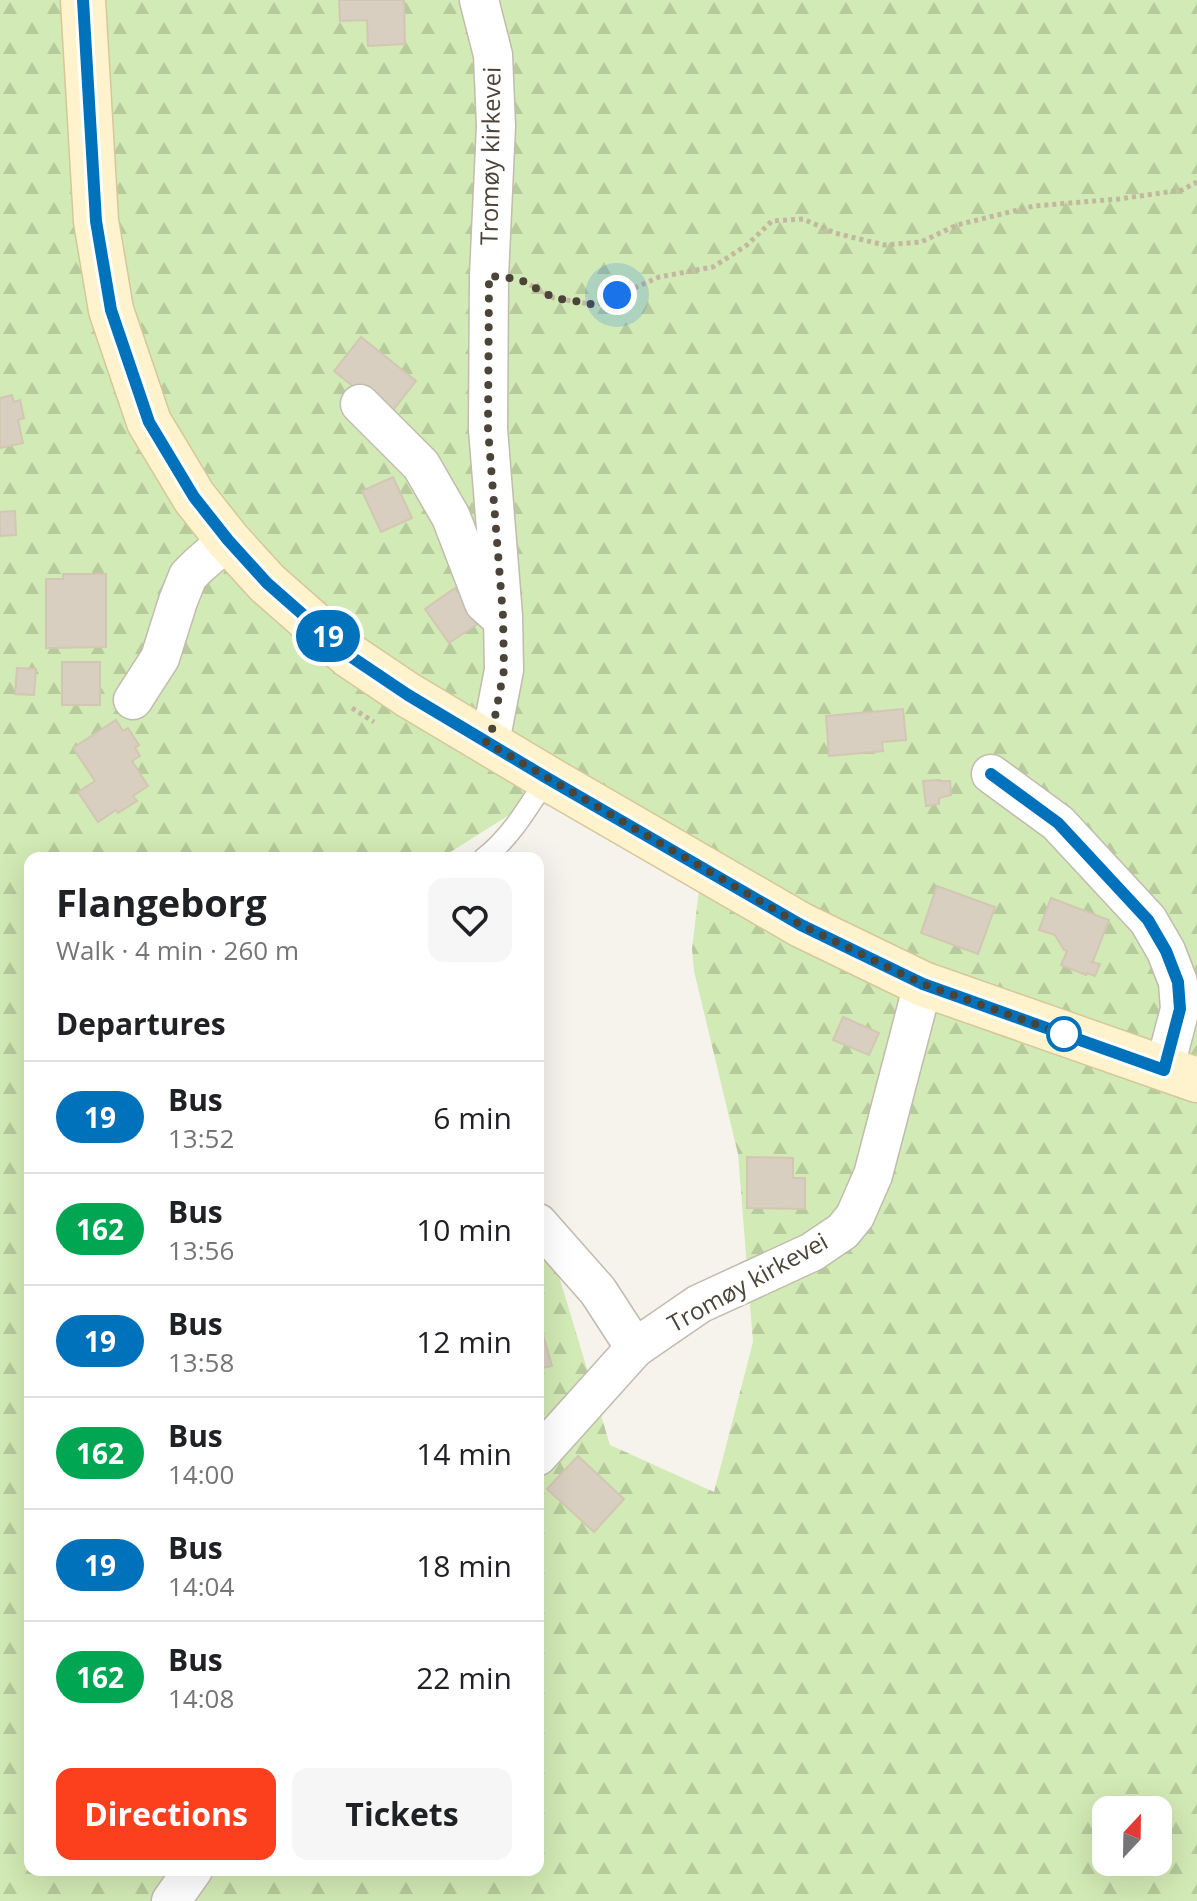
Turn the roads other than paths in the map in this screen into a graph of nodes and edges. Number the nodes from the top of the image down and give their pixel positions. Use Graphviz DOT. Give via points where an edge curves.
graph roads {
  1 [pos="83,0"];
  2 [pos="479,0"];
  3 [pos="360,404"];
  4 [pos="228,540"];
  5 [pos="503,616"];
  6 [pos="133,700"];
  7 [pos="486,742"];
  8 [pos="991,774"];
  9 [pos="547,778"];
  10 [pos="492,852"];
  11 [pos="923,984"];
  12 [pos="1181,1075"];
  13 [pos="544,1230"];
  14 [pos="635,1348"];
  15 [pos="544,1449"];
  1 -- 4 [label="main road" via="96,221 111,310 149,422 194,497"];
  2 -- 5 [label="street, Tromøy kirkevei" via="493,55 496,126 488,429"];
  3 -- 5 [label="street" via="421,465 451,517 484,603"];
  4 -- 6 [label="street" via="188,576 160,658"];
  4 -- 7 [label="main road" via="267,583 350,656"];
  5 -- 7 [label="street, Tromøy kirkevei" via="504,670"];
  7 -- 9 [label="main road"];
  8 -- 12 [label="street" via="1058,823 1148,920 1178,982"];
  9 -- 10 [label="lane"];
  9 -- 11 [label="main road" via="801,925"];
  11 -- 12 [label="main road"];
  11 -- 14 [label="street, Tromøy kirkevei" via="873,1175 855,1216 812,1252 699,1304"];
  13 -- 14 [label="street" via="598,1291"];
  14 -- 15 [label="street, Tromøy kirkevei"];
}
